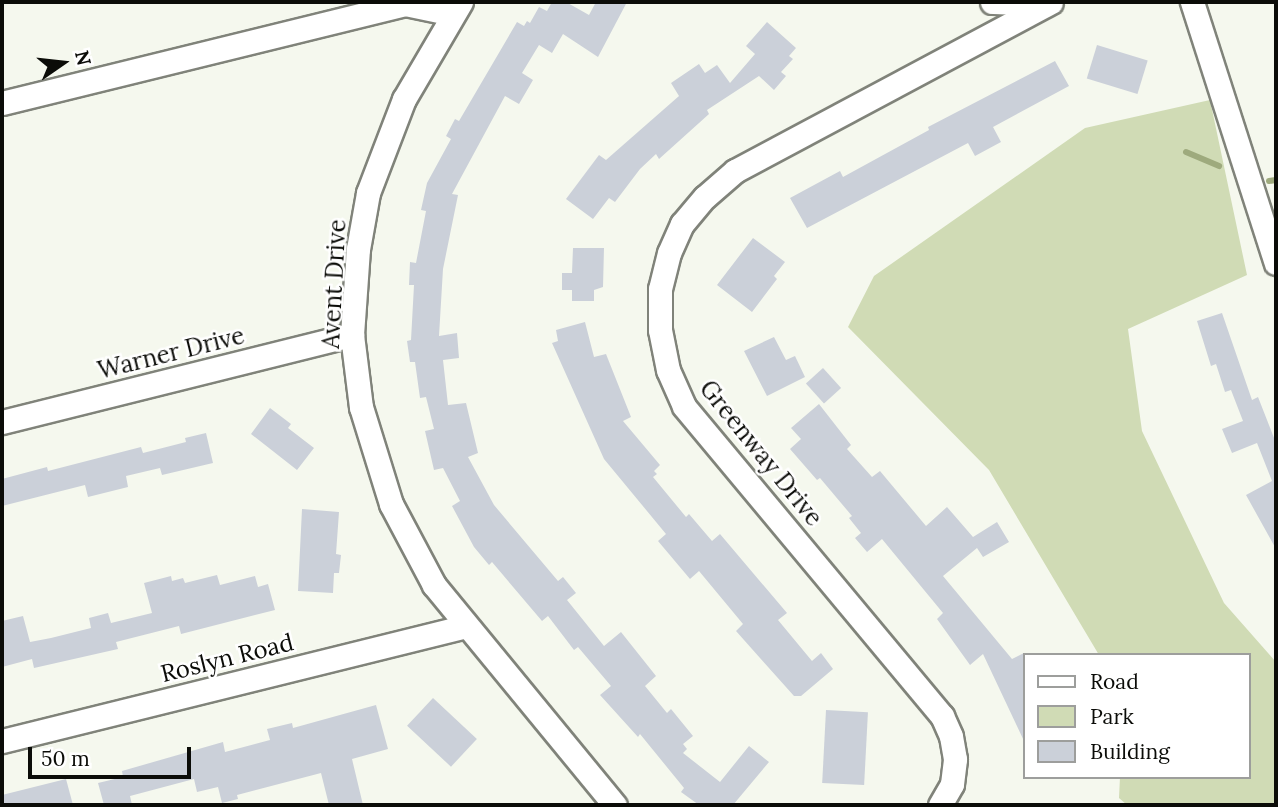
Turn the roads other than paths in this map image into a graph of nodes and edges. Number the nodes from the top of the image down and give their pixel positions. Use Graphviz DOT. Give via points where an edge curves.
graph roads {
  1 [pos="992,2"];
  2 [pos="1192,2"];
  3 [pos="1048,3"];
  4 [pos="457,8"];
  5 [pos="2,103"];
  6 [pos="1276,262"];
  7 [pos="352,335"];
  8 [pos="2,422"];
  9 [pos="466,626"];
  10 [pos="2,741"];
  11 [pos="615,805"];
  12 [pos="940,805"];
  1 -- 3 [label="street"];
  2 -- 6 [label="street"];
  3 -- 12 [label="street, Greenway Drive" via="735,171 682,224 660,289 660,330 668,370 684,406 942,716 955,759 952,784"];
  4 -- 5 [label="street" via="405,4"];
  4 -- 7 [label="street, Avent Drive" via="404,99 368,193 358,249"];
  7 -- 8 [label="street, Warner Drive"];
  7 -- 9 [label="street, Avent Drive" via="361,408 391,504 434,585"];
  9 -- 10 [label="street, Roslyn Road"];
  9 -- 11 [label="street, Avent Drive"];
}
